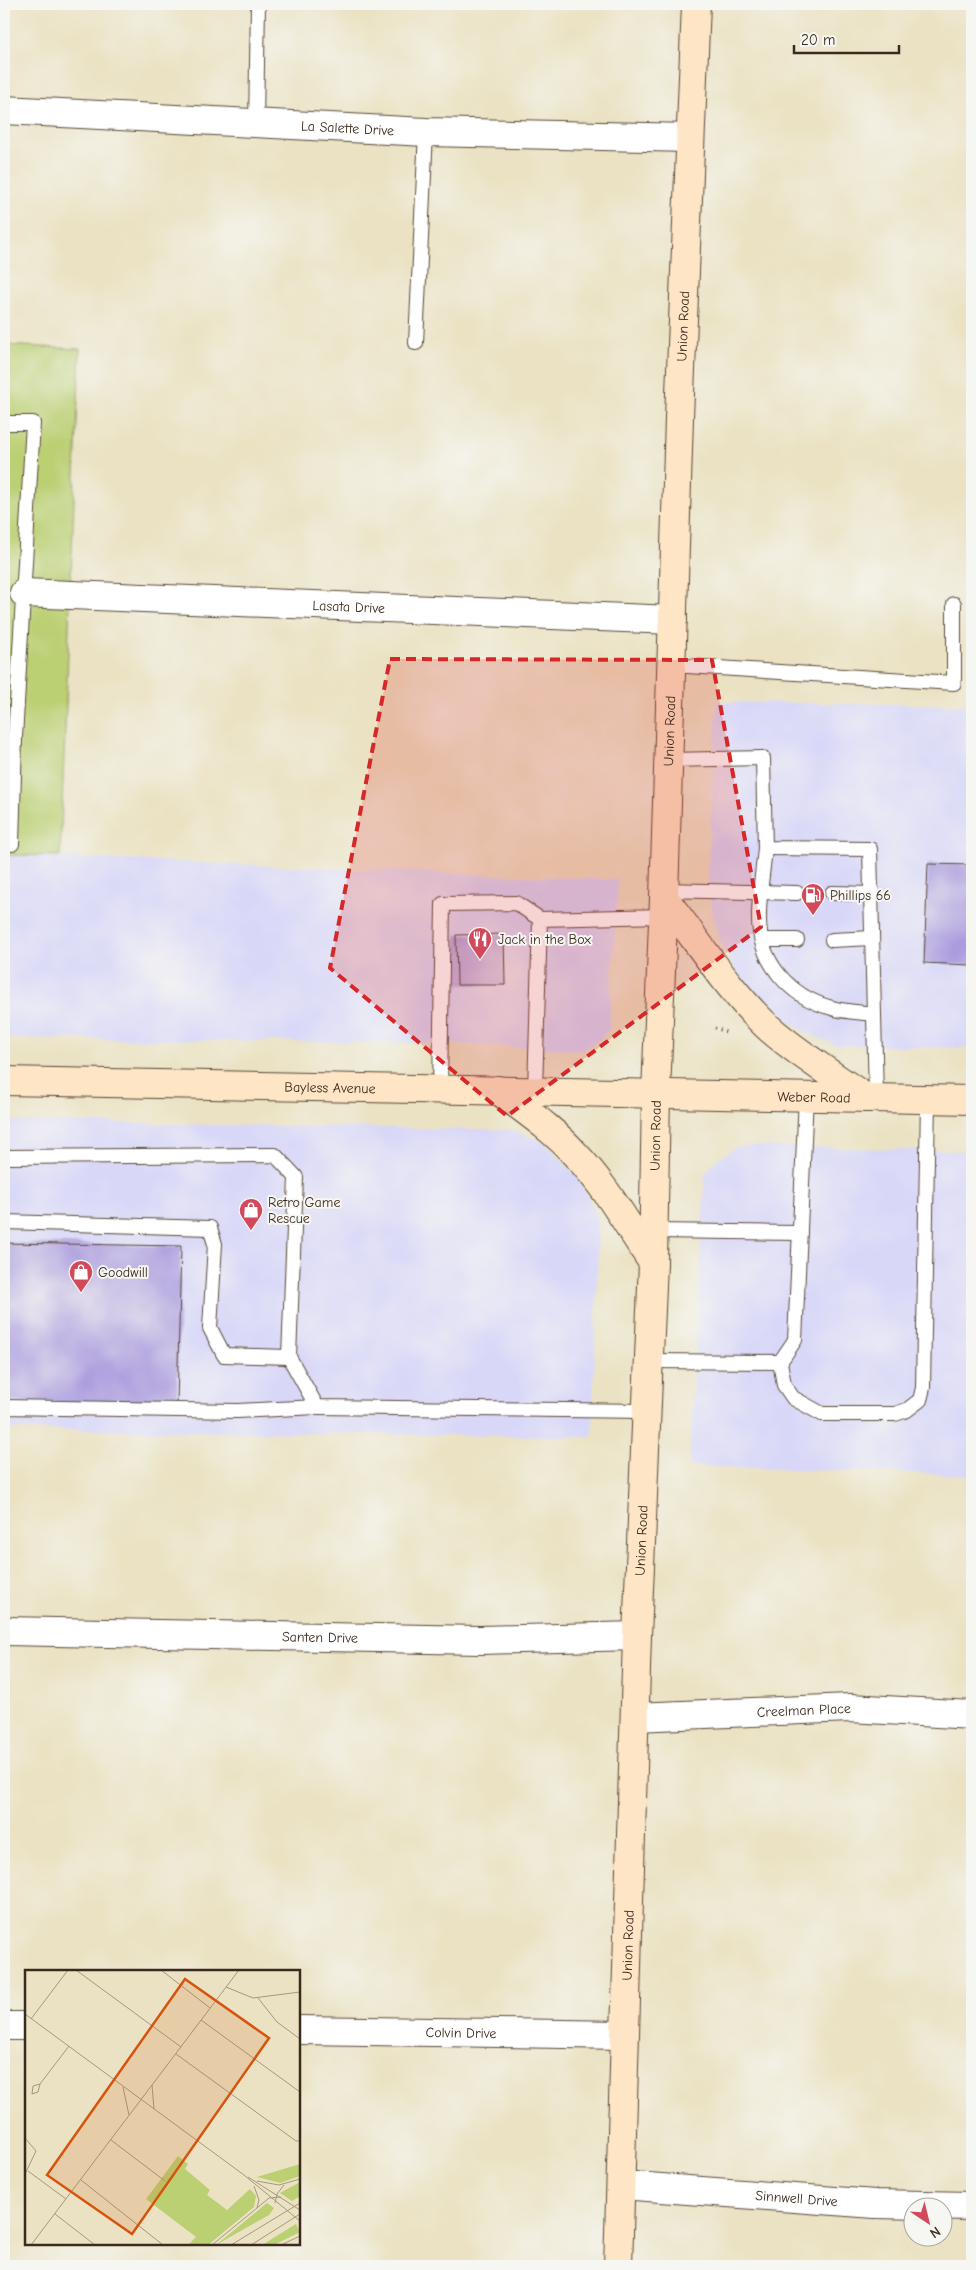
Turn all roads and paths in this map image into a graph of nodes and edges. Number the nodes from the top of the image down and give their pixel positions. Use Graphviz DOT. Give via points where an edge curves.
graph roads {
  1 [pos="258,4"];
  2 [pos="696,4"];
  3 [pos="4,110"];
  4 [pos="256,123"];
  5 [pos="426,132"];
  6 [pos="690,138"];
  7 [pos="416,343"];
  8 [pos="4,423"];
  9 [pos="24,593"];
  10 [pos="954,604"];
  11 [pos="673,620"];
  12 [pos="671,665"];
  13 [pos="10,738"];
  14 [pos="669,760"];
  15 [pos="12,844"];
  16 [pos="765,848"];
  17 [pos="796,893"];
  18 [pos="832,893"];
  19 [pos="761,894"];
  20 [pos="871,894"];
  21 [pos="664,901"];
  22 [pos="540,919"];
  23 [pos="872,938"];
  24 [pos="763,940"];
  25 [pos="797,940"];
  26 [pos="832,940"];
  27 [pos="874,1014"];
  28 [pos="4,1081"];
  29 [pos="440,1089"];
  30 [pos="498,1090"];
  31 [pos="535,1091"];
  32 [pos="656,1093"];
  33 [pos="806,1096"];
  34 [pos="871,1098"];
  35 [pos="928,1099"];
  36 [pos="972,1100"];
  37 [pos="4,1157"];
  38 [pos="4,1222"];
  39 [pos="654,1231"];
  40 [pos="800,1233"];
  41 [pos="653,1263"];
  42 [pos="289,1358"];
  43 [pos="648,1361"];
  44 [pos="780,1362"];
  45 [pos="4,1407"];
  46 [pos="318,1407"];
  47 [pos="646,1411"];
  48 [pos="4,1631"];
  49 [pos="637,1636"];
  50 [pos="972,1715"];
  51 [pos="635,1717"];
  52 [pos="4,2026"];
  53 [pos="25,2026"];
  54 [pos="300,2030"];
  55 [pos="624,2035"];
  56 [pos="620,2184"];
  57 [pos="972,2206"];
  58 [pos="618,2266"];
  1 -- 4 [label="lane"];
  2 -- 6 [label="main road, Union Road"];
  3 -- 4 [label="street, La Salette Drive"];
  4 -- 5 [label="street, La Salette Drive"];
  5 -- 6 [label="street, La Salette Drive"];
  5 -- 7 [label="lane"];
  6 -- 11 [label="main road, Union Road"];
  8 -- 9 [label="lane" via="33,423"];
  9 -- 11 [label="street, Lasata Drive"];
  9 -- 13 [label="lane"];
  10 -- 12 [label="lane" via="954,683"];
  11 -- 12 [label="main road, Union Road"];
  12 -- 14 [label="main road, Union Road"];
  13 -- 15 [label="lane"];
  14 -- 16 [label="lane" via="763,758"];
  14 -- 21 [label="main road, Union Road"];
  16 -- 19 [label="lane"];
  16 -- 20 [label="lane" via="870,848"];
  17 -- 19 [label="lane"];
  18 -- 20 [label="lane"];
  19 -- 21 [label="lane"];
  19 -- 24 [label="lane" via="759,918"];
  20 -- 23 [label="lane"];
  21 -- 22 [label="lane"];
  21 -- 32 [label="main road, Union Road"];
  21 -- 34 [label="main road" via="769,1028"];
  22 -- 29 [label="lane" via="516,902 443,904"];
  22 -- 31 [label="lane"];
  23 -- 26 [label="lane"];
  23 -- 27 [label="lane"];
  24 -- 25 [label="lane"];
  24 -- 27 [label="lane" via="766,953 780,978 804,997 832,1008"];
  27 -- 34 [label="lane"];
  28 -- 29 [label="main road, Bayless Avenue"];
  29 -- 30 [label="main road, Bayless Avenue"];
  30 -- 31 [label="main road, Bayless Avenue"];
  30 -- 41 [label="main road" via="575,1153 600,1182"];
  31 -- 32 [label="main road, Bayless Avenue"];
  32 -- 33 [label="main road, Weber Road"];
  32 -- 39 [label="main road, Union Road"];
  33 -- 34 [label="main road, Weber Road"];
  33 -- 40 [label="lane"];
  34 -- 35 [label="main road, Weber Road"];
  35 -- 36 [label="main road, Weber Road"];
  35 -- 44 [label="lane" via="923,1388 920,1400 907,1410 894,1414 822,1414 793,1398 784,1385"];
  37 -- 42 [label="lane" via="275,1155 296,1177"];
  38 -- 42 [label="lane" via="210,1228 214,1244 210,1328 224,1355"];
  39 -- 40 [label="lane"];
  39 -- 41 [label="main road, Union Road"];
  40 -- 44 [label="lane" via="795,1340"];
  41 -- 43 [label="main road, Union Road"];
  42 -- 46 [label="lane"];
  43 -- 44 [label="lane"];
  43 -- 47 [label="main road, Union Road"];
  45 -- 46 [label="lane" via="237,1411"];
  46 -- 47 [label="lane"];
  47 -- 49 [label="main road, Union Road"];
  48 -- 49 [label="street, Santen Drive" via="480,1640"];
  49 -- 51 [label="main road, Union Road"];
  50 -- 51 [label="street, Creelman Place" via="850,1708"];
  51 -- 55 [label="main road, Union Road"];
  52 -- 53 [label="street"];
  54 -- 55 [label="street, Colvin Drive"];
  55 -- 56 [label="main road, Union Road"];
  56 -- 57 [label="street, Sinnwell Drive" via="875,2204"];
  56 -- 58 [label="main road, Union Road"];
}
